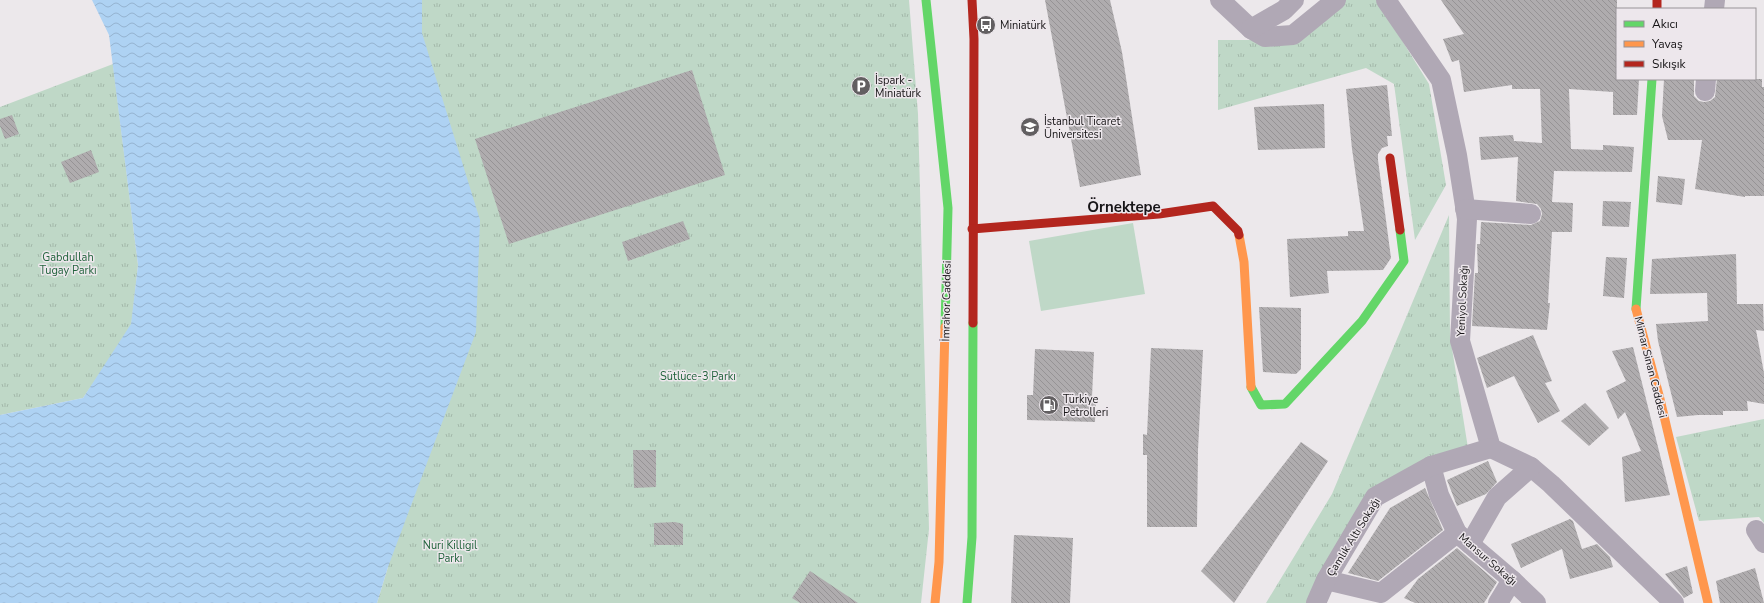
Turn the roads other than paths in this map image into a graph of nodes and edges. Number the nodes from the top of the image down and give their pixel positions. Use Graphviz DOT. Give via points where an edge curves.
graph roads {
  1 [pos="926,0"];
  2 [pos="972,0"];
  3 [pos="1220,0"];
  4 [pos="1294,0"];
  5 [pos="1336,0"];
  6 [pos="1386,0"];
  7 [pos="1251,28"];
  8 [pos="1652,80"];
  9 [pos="1390,158"];
  10 [pos="1465,210"];
  11 [pos="1531,214"];
  12 [pos="972,229"];
  13 [pos="1491,448"];
  14 [pos="1431,466"];
  15 [pos="1531,467"];
  16 [pos="1464,539"];
  17 [pos="1326,580"];
  18 [pos="1512,580"];
  19 [pos="1379,598"];
  20 [pos="935,603"];
  21 [pos="967,603"];
  22 [pos="1316,603"];
  23 [pos="1498,603"];
  24 [pos="1536,603"];
  25 [pos="1674,603"];
  26 [pos="1708,603"];
  1 -- 20 [label="street, İmrahor Caddesi" via="946,149 948,224 939,546"];
  2 -- 12 [label="street" via="974,38 969,146"];
  3 -- 7 [label="street"];
  4 -- 7 [label="street" via="1284,10"];
  5 -- 7 [label="street" via="1292,35 1265,37"];
  6 -- 10 [label="street, Yeniyol Sokağı" via="1440,80 1457,155"];
  8 -- 26 [label="street, Mimar Sinan Caddesi" via="1636,309"];
  9 -- 12 [label="street" via="1404,261 1362,321 1285,404 1261,405 1251,389 1244,262 1238,231 1213,206 1159,214"];
  10 -- 11 [label="street"];
  10 -- 13 [label="street, Yeniyol Sokağı" via="1467,219 1460,341"];
  12 -- 21 [label="street" via="972,537"];
  13 -- 14 [label="street, Çamlık Altı Sokağı"];
  13 -- 15 [label="street"];
  14 -- 16 [label="street, Mansur Sokağı" via="1439,495"];
  14 -- 17 [label="street, Çamlık Altı Sokağı" via="1375,497"];
  15 -- 16 [label="street" via="1497,497"];
  15 -- 25 [label="street"];
  16 -- 18 [label="street, Mansur Sokağı"];
  16 -- 19 [label="street"];
  17 -- 19 [label="street"];
  17 -- 22 [label="street, Çamlık Altı Sokağı"];
  18 -- 23 [label="street"];
  18 -- 24 [label="street, Mansur Sokağı"];
}
